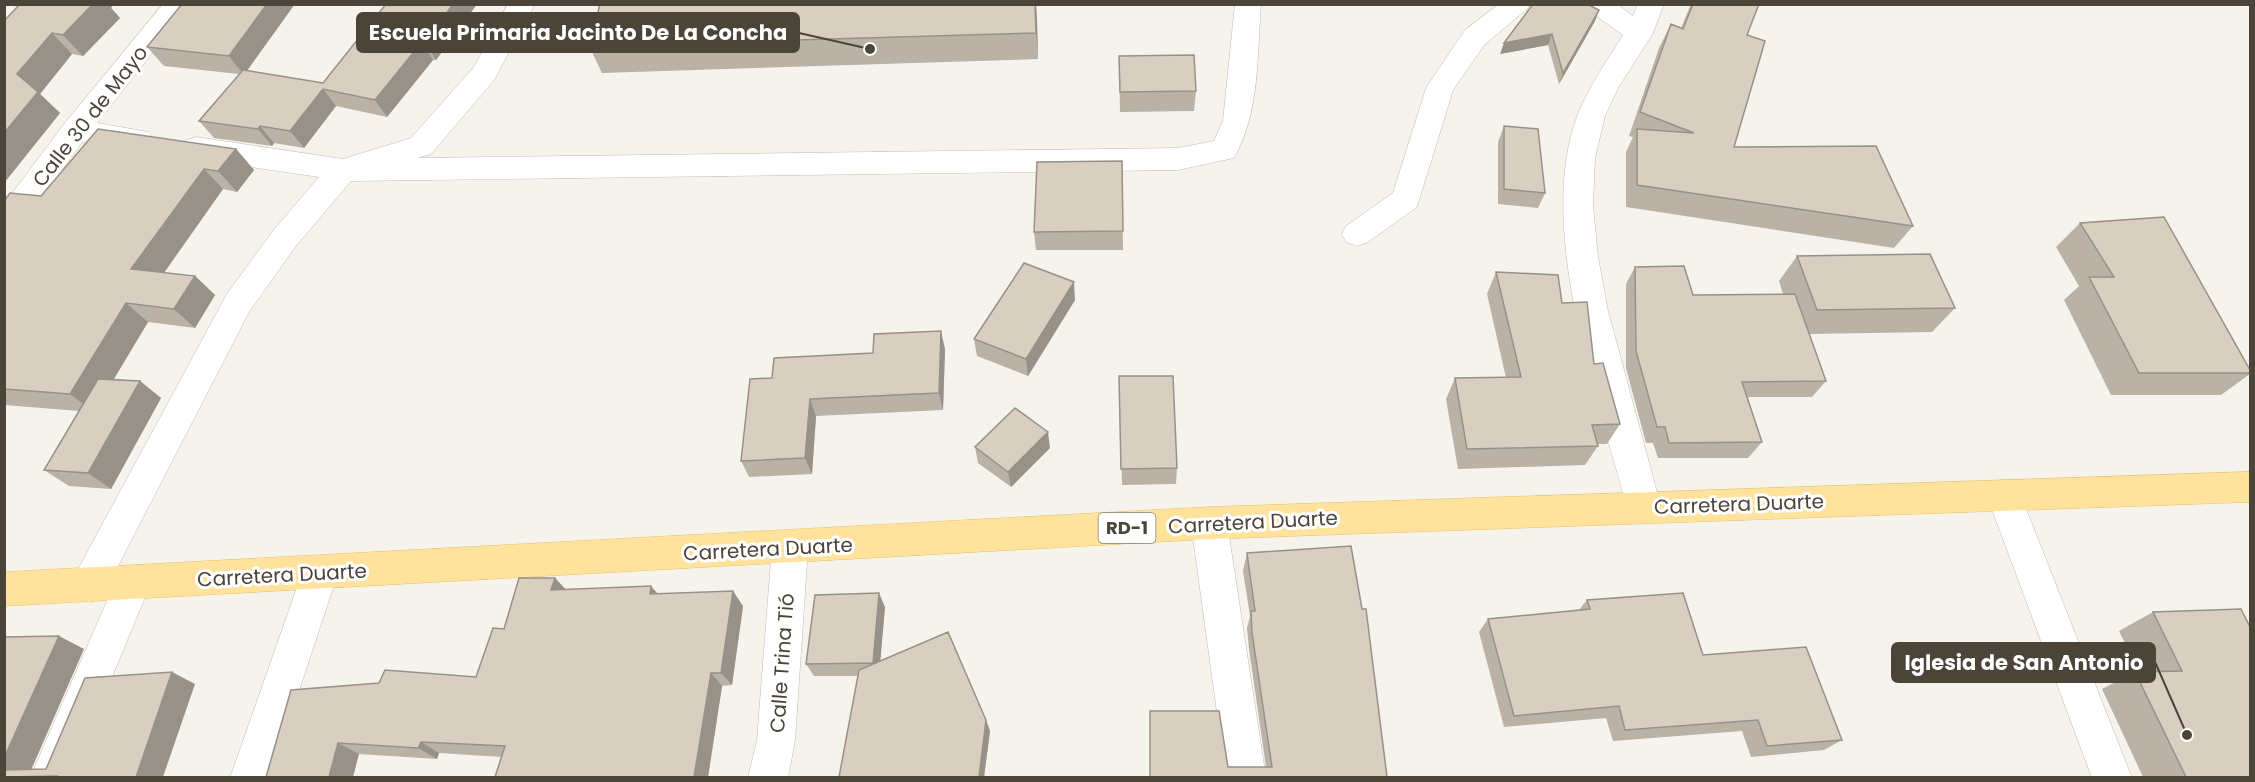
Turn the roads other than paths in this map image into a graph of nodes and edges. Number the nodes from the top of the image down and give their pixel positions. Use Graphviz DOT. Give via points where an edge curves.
graph roads {
  1 [pos="178,4"];
  2 [pos="522,4"];
  3 [pos="1248,4"];
  4 [pos="1517,4"];
  5 [pos="1597,4"];
  6 [pos="1651,4"];
  7 [pos="1638,33"];
  8 [pos="75,130"];
  9 [pos="343,170"];
  10 [pos="4,228"];
  11 [pos="1357,234"];
  12 [pos="2250,487"];
  13 [pos="2004,496"];
  14 [pos="1644,507"];
  15 [pos="1209,523"];
  16 [pos="790,548"];
  17 [pos="320,573"];
  18 [pos="133,583"];
  19 [pos="89,585"];
  20 [pos="4,590"];
  21 [pos="50,777"];
  22 [pos="250,777"];
  23 [pos="768,777"];
  24 [pos="1246,777"];
  25 [pos="2112,777"];
  1 -- 8 [label="street, Calle 30 de Mayo"];
  2 -- 9 [label="street" via="484,73 422,146"];
  3 -- 9 [label="street" via="1237,121 1224,150 1178,159"];
  4 -- 11 [label="street" via="1474,37 1440,87 1406,199"];
  5 -- 7 [label="street"];
  6 -- 7 [label="street"];
  7 -- 14 [label="street" via="1590,117 1577,179 1588,297"];
  8 -- 9 [label="street"];
  8 -- 10 [label="street, Calle 30 de Mayo"];
  9 -- 19 [label="street" via="284,239 238,303"];
  12 -- 13 [label="main road, Carretera Duarte / RD-1"];
  13 -- 14 [label="main road, Carretera Duarte / RD-1"];
  13 -- 25 [label="street"];
  14 -- 15 [label="main road, Carretera Duarte / RD-1"];
  15 -- 16 [label="main road, Carretera Duarte / RD-1"];
  15 -- 24 [label="street"];
  16 -- 17 [label="main road, Carretera Duarte / RD-1"];
  16 -- 23 [label="street, Calle Trina Tió" via="776,740"];
  17 -- 18 [label="main road, Carretera Duarte / RD-1"];
  17 -- 22 [label="street"];
  18 -- 19 [label="main road, Carretera Duarte / RD-1"];
  18 -- 21 [label="street"];
  19 -- 20 [label="main road, Carretera Duarte / RD-1"];
}
